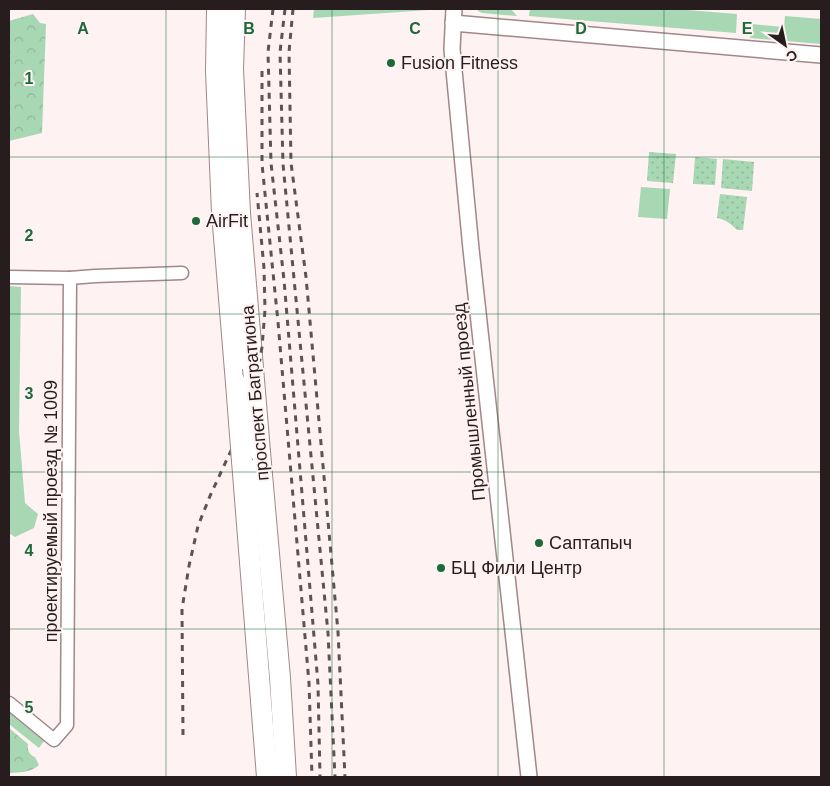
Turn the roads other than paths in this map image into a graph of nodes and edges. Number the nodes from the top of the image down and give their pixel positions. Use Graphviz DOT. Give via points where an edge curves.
graph roads {
  1 [pos="217,9"];
  2 [pos="235,9"];
  3 [pos="454,16"];
  4 [pos="821,55"];
  5 [pos="182,272"];
  6 [pos="9,277"];
  7 [pos="70,278"];
  8 [pos="9,703"];
  9 [pos="267,777"];
  10 [pos="286,777"];
  11 [pos="529,777"];
  1 -- 9 [label="main road, проспект Багратиона, bridge" via="216,71 222,204"];
  2 -- 10 [label="main road, проспект Багратиона, bridge" via="233,69 239,194"];
  3 -- 4 [label="street"];
  3 -- 11 [label="street, Промышленный проезд" via="452,49 471,248"];
  5 -- 7 [label="street"];
  6 -- 7 [label="street"];
  7 -- 8 [label="street, проектируемый проезд № 1009" via="67,724 54,740"];
}
